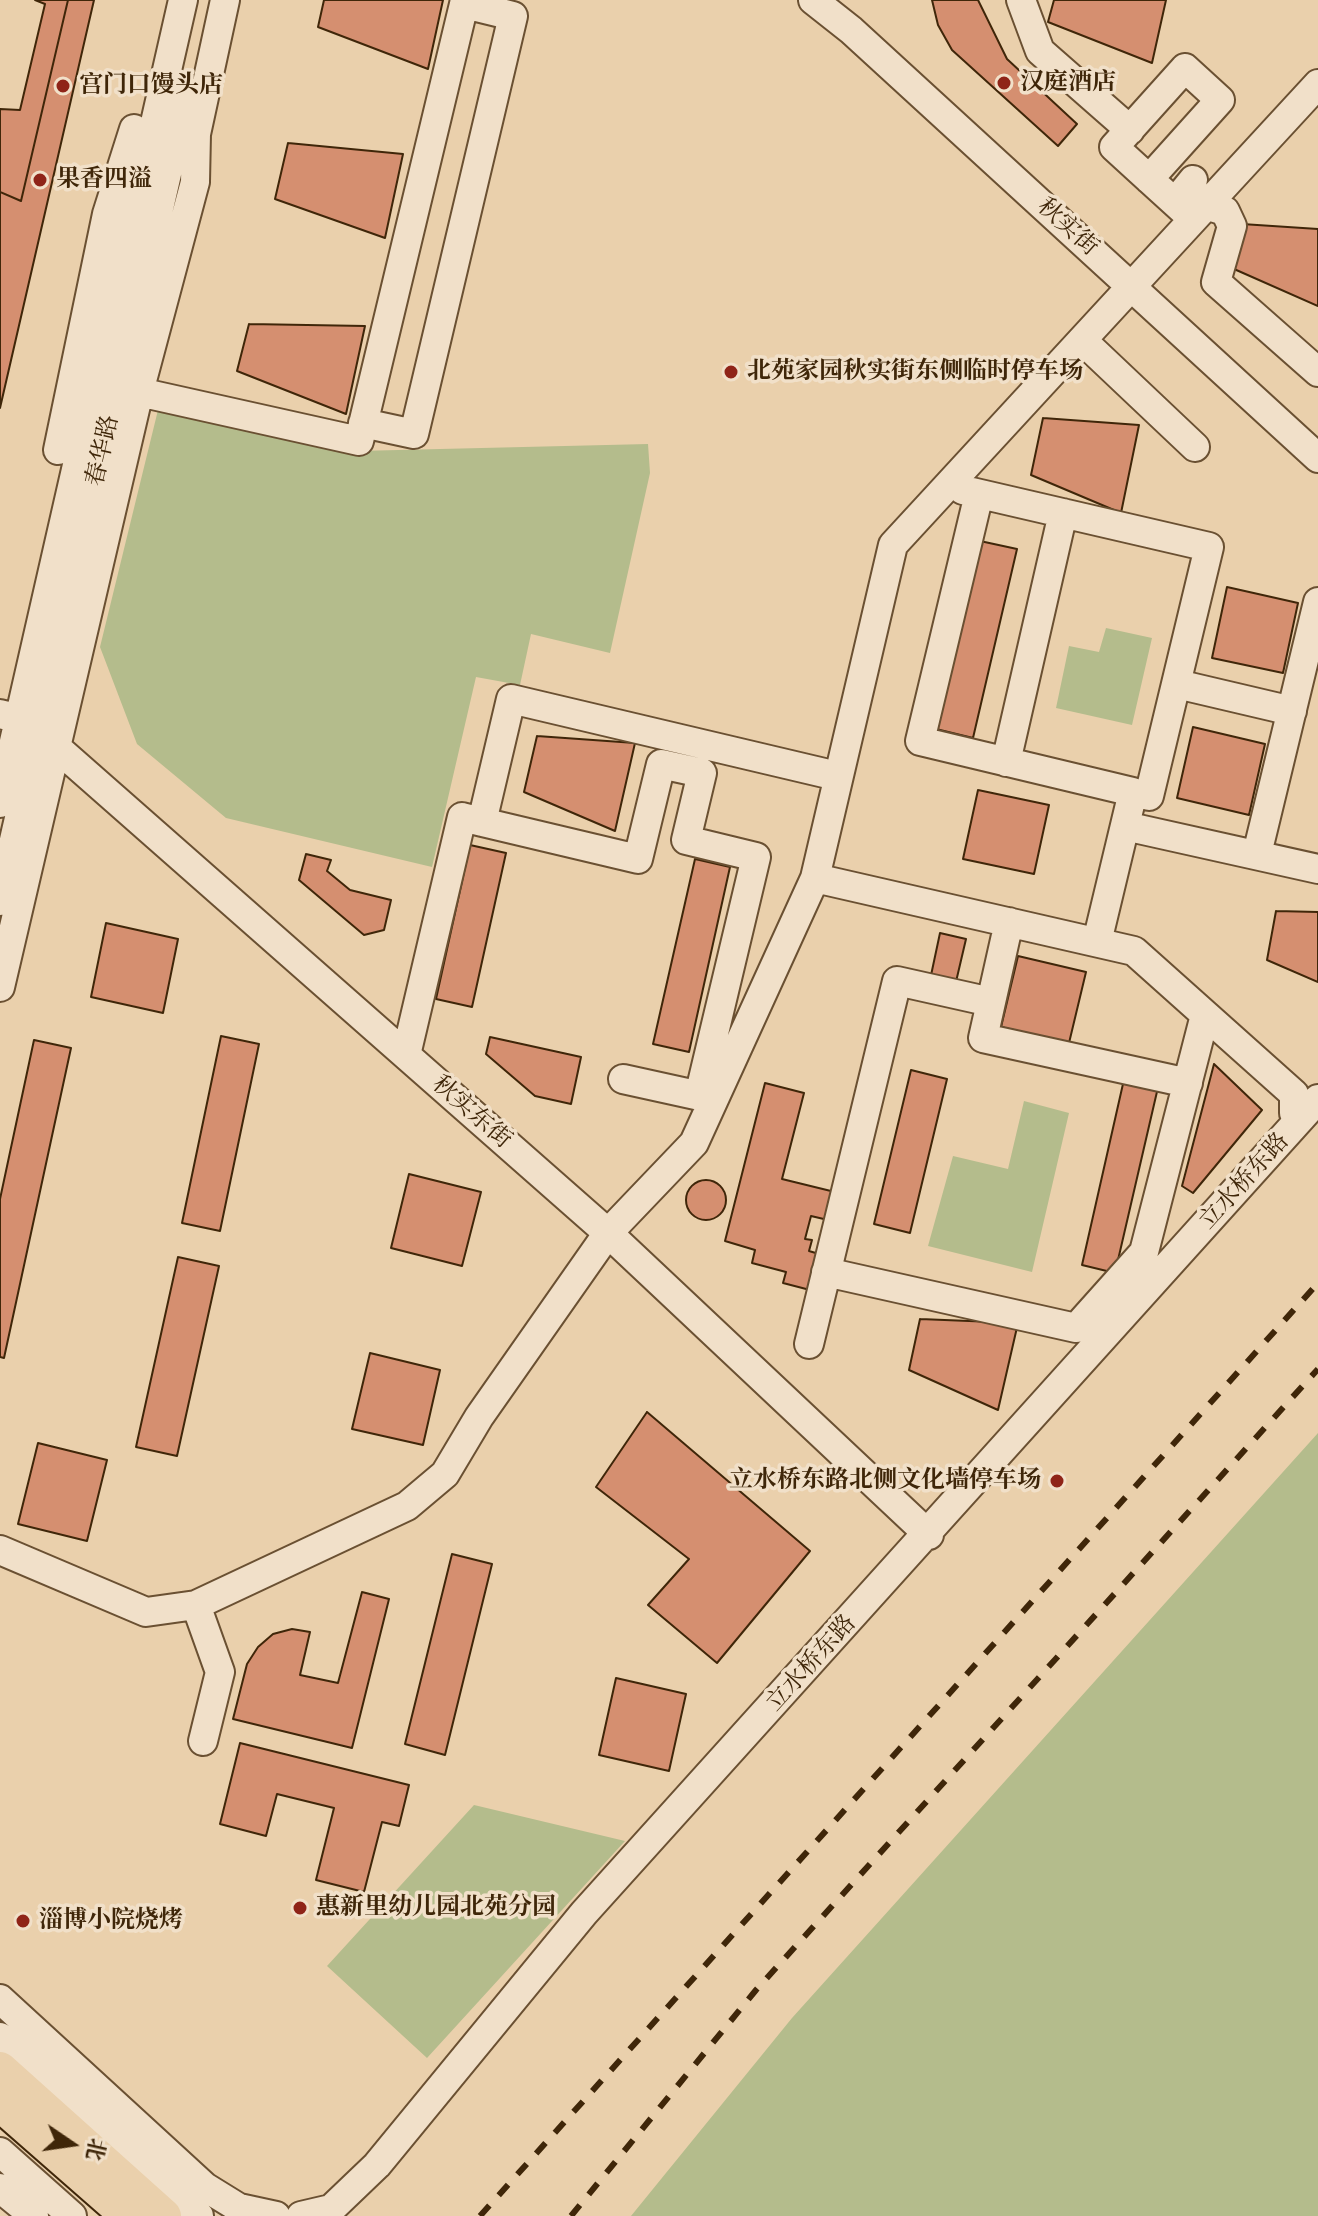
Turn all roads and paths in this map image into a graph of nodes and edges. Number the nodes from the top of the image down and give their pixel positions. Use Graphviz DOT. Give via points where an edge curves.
graph roads {
  1 [pos="167,0"];
  2 [pos="183,0"];
  3 [pos="207,0"];
  4 [pos="225,0"];
  5 [pos="813,0"];
  6 [pos="1021,0"];
  7 [pos="465,2"];
  8 [pos="1318,84"];
  9 [pos="1130,130"];
  10 [pos="1149,179"];
  11 [pos="1192,201"];
  12 [pos="1132,287"];
  13 [pos="1083,341"];
  14 [pos="1318,372"];
  15 [pos="139,392"];
  16 [pos="363,423"];
  17 [pos="1195,447"];
  18 [pos="1318,458"];
  19 [pos="947,486"];
  20 [pos="979,494"];
  21 [pos="1063,513"];
  22 [pos="1318,602"];
  23 [pos="1177,684"];
  24 [pos="1292,711"];
  25 [pos="19,722"];
  26 [pos="1006,762"];
  27 [pos="837,776"];
  28 [pos="1141,794"];
  29 [pos="0,803"];
  30 [pos="482,822"];
  31 [pos="1133,828"];
  32 [pos="1257,854"];
  33 [pos="1318,869"];
  34 [pos="815,878"];
  35 [pos="0,901"];
  36 [pos="1009,922"];
  37 [pos="1097,942"];
  38 [pos="0,987"];
  39 [pos="991,1002"];
  40 [pos="1205,1015"];
  41 [pos="406,1055"];
  42 [pos="623,1079"];
  43 [pos="1188,1083"];
  44 [pos="706,1097"];
  45 [pos="1310,1109"];
  46 [pos="608,1233"];
  47 [pos="826,1272"];
  48 [pos="809,1344"];
  49 [pos="929,1535"];
  50 [pos="0,1550"];
  51 [pos="196,1605"];
  52 [pos="203,1741"];
  53 [pos="0,1999"];
  54 [pos="0,2037"];
  55 [pos="0,2069"];
  56 [pos="0,2104"];
  57 [pos="0,2152"];
  58 [pos="0,2188"];
  59 [pos="34,2216"];
  60 [pos="72,2216"];
  61 [pos="128,2216"];
  62 [pos="164,2216"];
  63 [pos="199,2216"];
  64 [pos="276,2216"];
  65 [pos="301,2216"];
  1 -- 25 [label="street" via="107,214"];
  2 -- 25 [label="street, 春华路"];
  3 -- 25 [label="street, 春华路"];
  4 -- 15 [label="street" via="196,134 195,182"];
  5 -- 12 [label="street, 秋实街"];
  6 -- 9 [label="street" via="1040,51"];
  7 -- 16 [label="street"];
  7 -- 16 [label="street" via="513,16 414,434"];
  8 -- 11 [label="street"];
  9 -- 10 [label="street" via="1114,147"];
  9 -- 10 [label="street" via="1185,68 1220,100"];
  10 -- 11 [label="street"];
  11 -- 12 [label="street"];
  11 -- 14 [label="street" via="1225,211 1232,226 1216,282"];
  12 -- 13 [label="street"];
  12 -- 18 [label="street, 秋实街"];
  13 -- 17 [label="street"];
  13 -- 19 [label="street"];
  15 -- 16 [label="street" via="359,441"];
  15 -- 25 [label="street"];
  19 -- 20 [label="street"];
  19 -- 27 [label="street" via="893,545"];
  20 -- 21 [label="street"];
  20 -- 26 [label="street" via="920,741"];
  21 -- 23 [label="street" via="1209,547"];
  21 -- 26 [label="street"];
  22 -- 24 [label="street"];
  23 -- 24 [label="street"];
  23 -- 28 [label="street"];
  24 -- 32 [label="street"];
  25 -- 29 [label="street, 春华路"];
  25 -- 35 [label="street, 春华路"];
  25 -- 38 [label="street"];
  25 -- 41 [label="street, 秋实东街"];
  26 -- 28 [label="street"];
  27 -- 30 [label="street" via="511,699"];
  27 -- 34 [label="street"];
  28 -- 31 [label="street"];
  30 -- 41 [label="street" via="462,817"];
  30 -- 44 [label="street" via="638,859 661,764 702,773 686,840 756,857"];
  31 -- 32 [label="street"];
  31 -- 37 [label="street"];
  32 -- 33 [label="street"];
  34 -- 36 [label="street"];
  34 -- 44 [label="street"];
  36 -- 37 [label="street"];
  36 -- 39 [label="street"];
  37 -- 40 [label="street" via="1134,951"];
  39 -- 43 [label="street" via="983,1038"];
  39 -- 47 [label="street" via="897,981"];
  40 -- 43 [label="street"];
  40 -- 45 [label="street" via="1294,1094 1294,1113"];
  41 -- 46 [label="street, 秋实东街"];
  42 -- 44 [label="street"];
  43 -- 47 [label="street" via="1144,1252 1076,1328"];
  44 -- 46 [label="street" via="694,1143"];
  45 -- 49 [label="street, 立水桥东路"];
  46 -- 49 [label="street, 秋实东街"];
  46 -- 51 [label="street" via="445,1474 407,1506"];
  47 -- 48 [label="street"];
  49 -- 65 [label="street, 立水桥东路" via="584,1913 377,2165 331,2209"];
  50 -- 51 [label="street" via="146,1612"];
  51 -- 52 [label="street" via="220,1672"];
  53 -- 64 [label="street" via="205,2187 239,2208"];
  54 -- 63 [label="street"];
  55 -- 62 [label="main road"];
  56 -- 61 [label="main road"];
  57 -- 60 [label="street"];
  58 -- 59 [label="street"];
}
